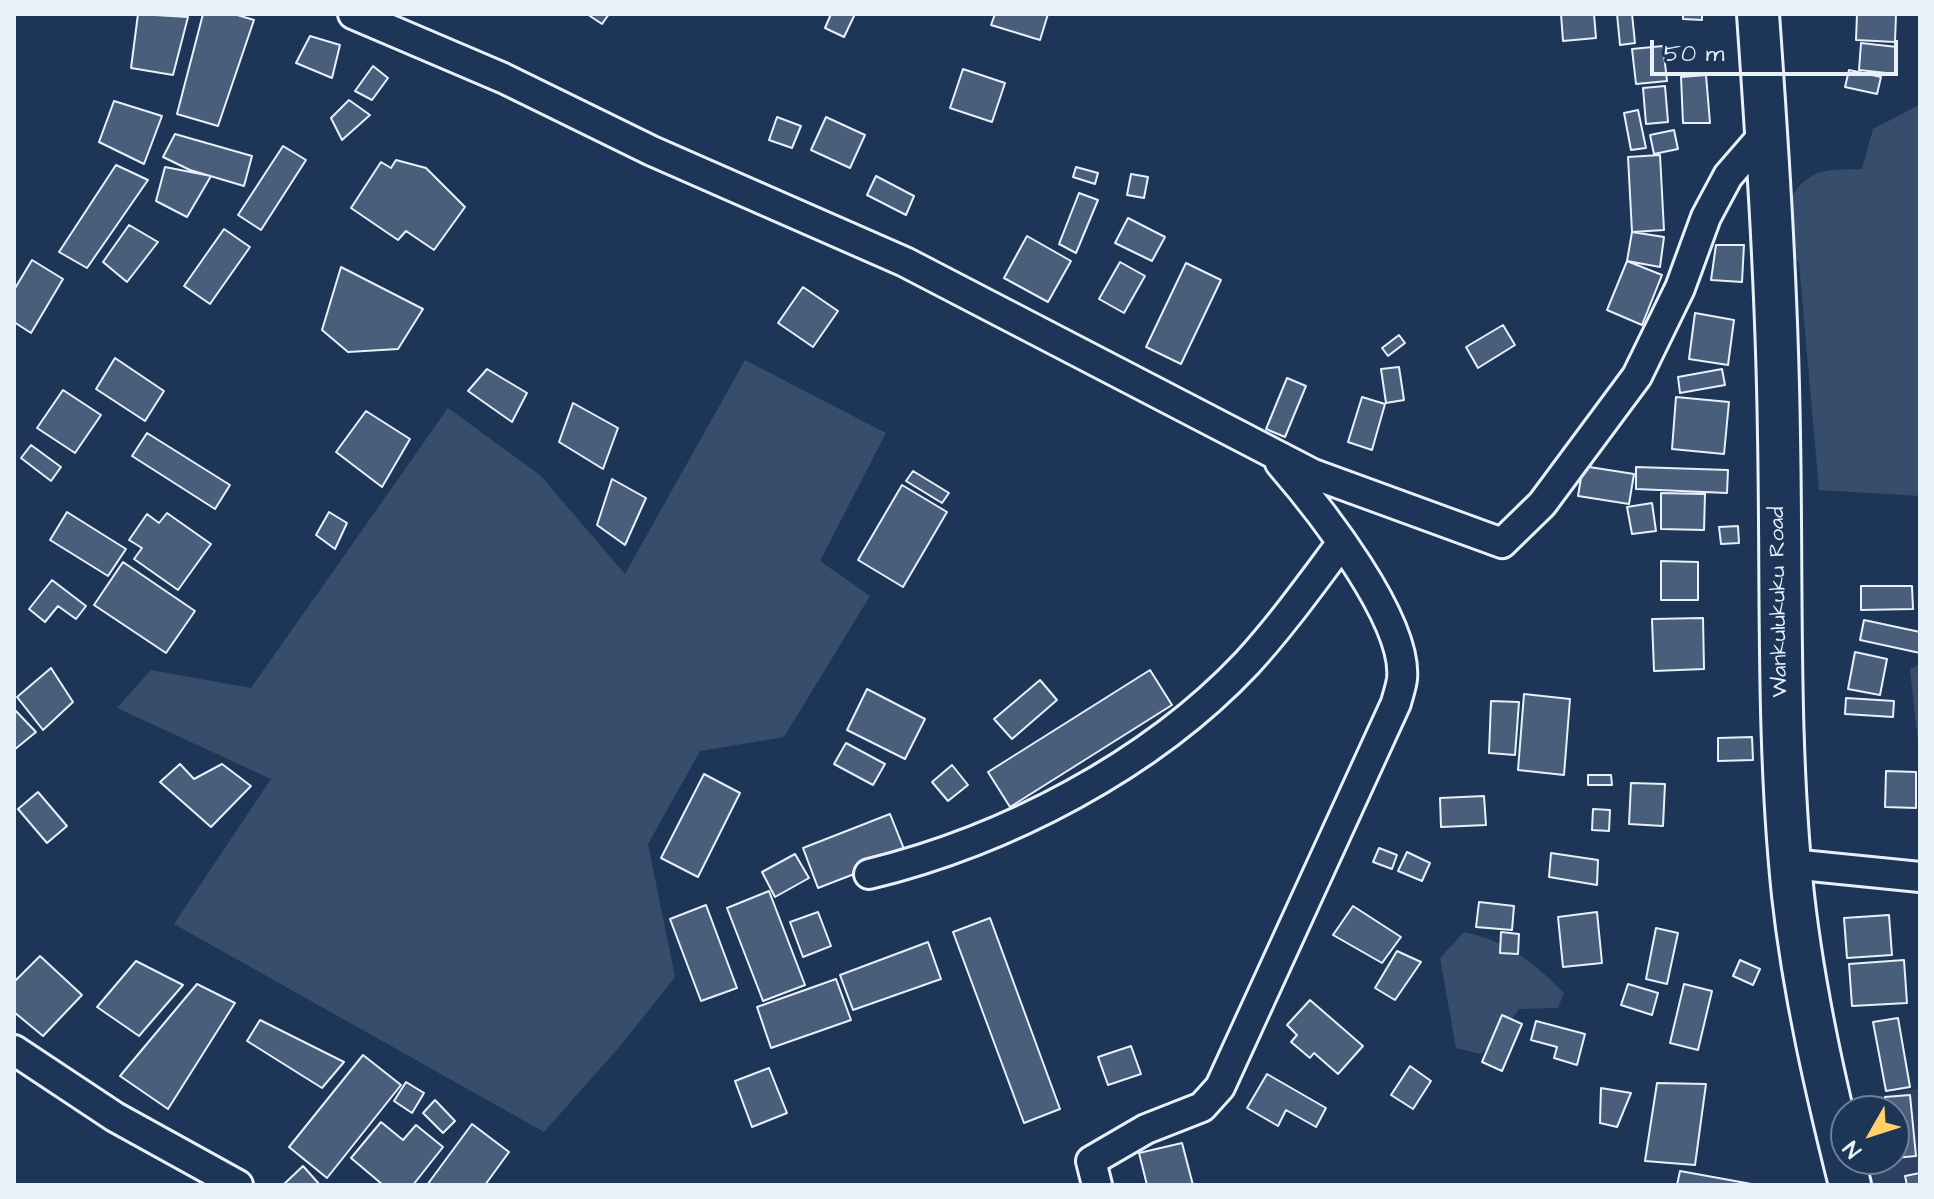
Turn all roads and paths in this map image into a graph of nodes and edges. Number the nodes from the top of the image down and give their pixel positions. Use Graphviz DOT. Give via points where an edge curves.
graph roads {
  1 [pos="353,14"];
  2 [pos="1758,14"];
  3 [pos="1767,131"];
  4 [pos="1275,456"];
  5 [pos="1341,544"];
  6 [pos="1791,864"];
  7 [pos="869,874"];
  8 [pos="1920,877"];
  9 [pos="14,1050"];
  10 [pos="238,1185"];
  11 [pos="1097,1185"];
  12 [pos="1850,1185"];
  1 -- 4 [label="street" via="905,262"];
  2 -- 3 [label="main road, Wankulukuku Road"];
  3 -- 4 [label="street" via="1728,176 1637,376 1542,504 1502,543"];
  3 -- 6 [label="main road, Wankulukuku Road" via="1779,437 1779,660"];
  4 -- 5 [label="street"];
  5 -- 7 [label="street" via="1247,663 1183,723 1085,786 992,836"];
  5 -- 11 [label="street" via="1393,633 1402,678 1396,703 1220,1087 1202,1107 1146,1129 1091,1161"];
  6 -- 8 [label="street"];
  6 -- 12 [label="main road, Wankulukuku Road" via="1826,1092"];
  9 -- 10 [label="street" via="115,1117"];
}
